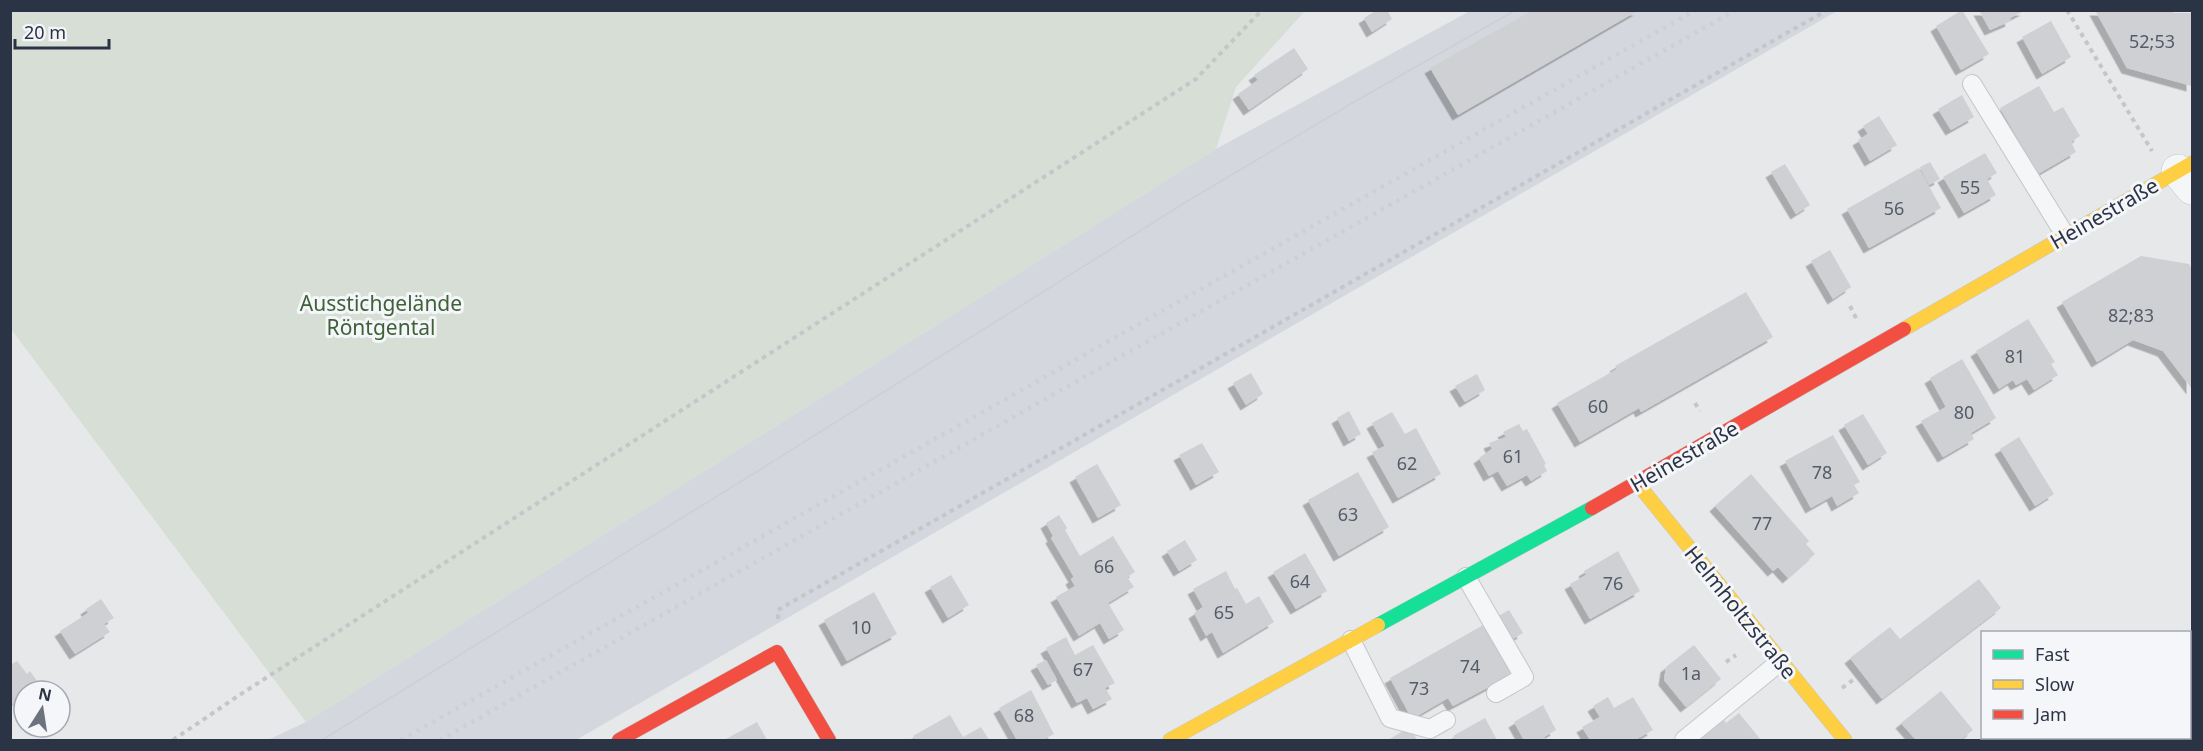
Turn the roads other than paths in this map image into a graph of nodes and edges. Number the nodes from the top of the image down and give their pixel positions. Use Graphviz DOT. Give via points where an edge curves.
graph roads {
  1 [pos="1972,84"];
  2 [pos="2183,174"];
  3 [pos="2065,235"];
  4 [pos="1637,483"];
  5 [pos="1466,577"];
  6 [pos="1351,640"];
  7 [pos="1781,661"];
  8 [pos="1496,693"];
  9 [pos="1446,720"];
  10 [pos="619,741"];
  11 [pos="829,741"];
  12 [pos="1170,741"];
  13 [pos="1684,741"];
  14 [pos="1845,741"];
  1 -- 3 [label="lane"];
  2 -- 3 [label="street, Heinestraße"];
  3 -- 4 [label="street, Heinestraße"];
  4 -- 5 [label="street, Heinestraße"];
  4 -- 7 [label="street, Helmholtzstraße"];
  5 -- 6 [label="street, Heinestraße"];
  5 -- 8 [label="lane" via="1524,677"];
  6 -- 9 [label="lane" via="1390,718 1430,729"];
  6 -- 12 [label="street, Heinestraße"];
  7 -- 13 [label="lane"];
  7 -- 14 [label="street, Helmholtzstraße"];
  10 -- 11 [label="street" via="777,652"];
}
